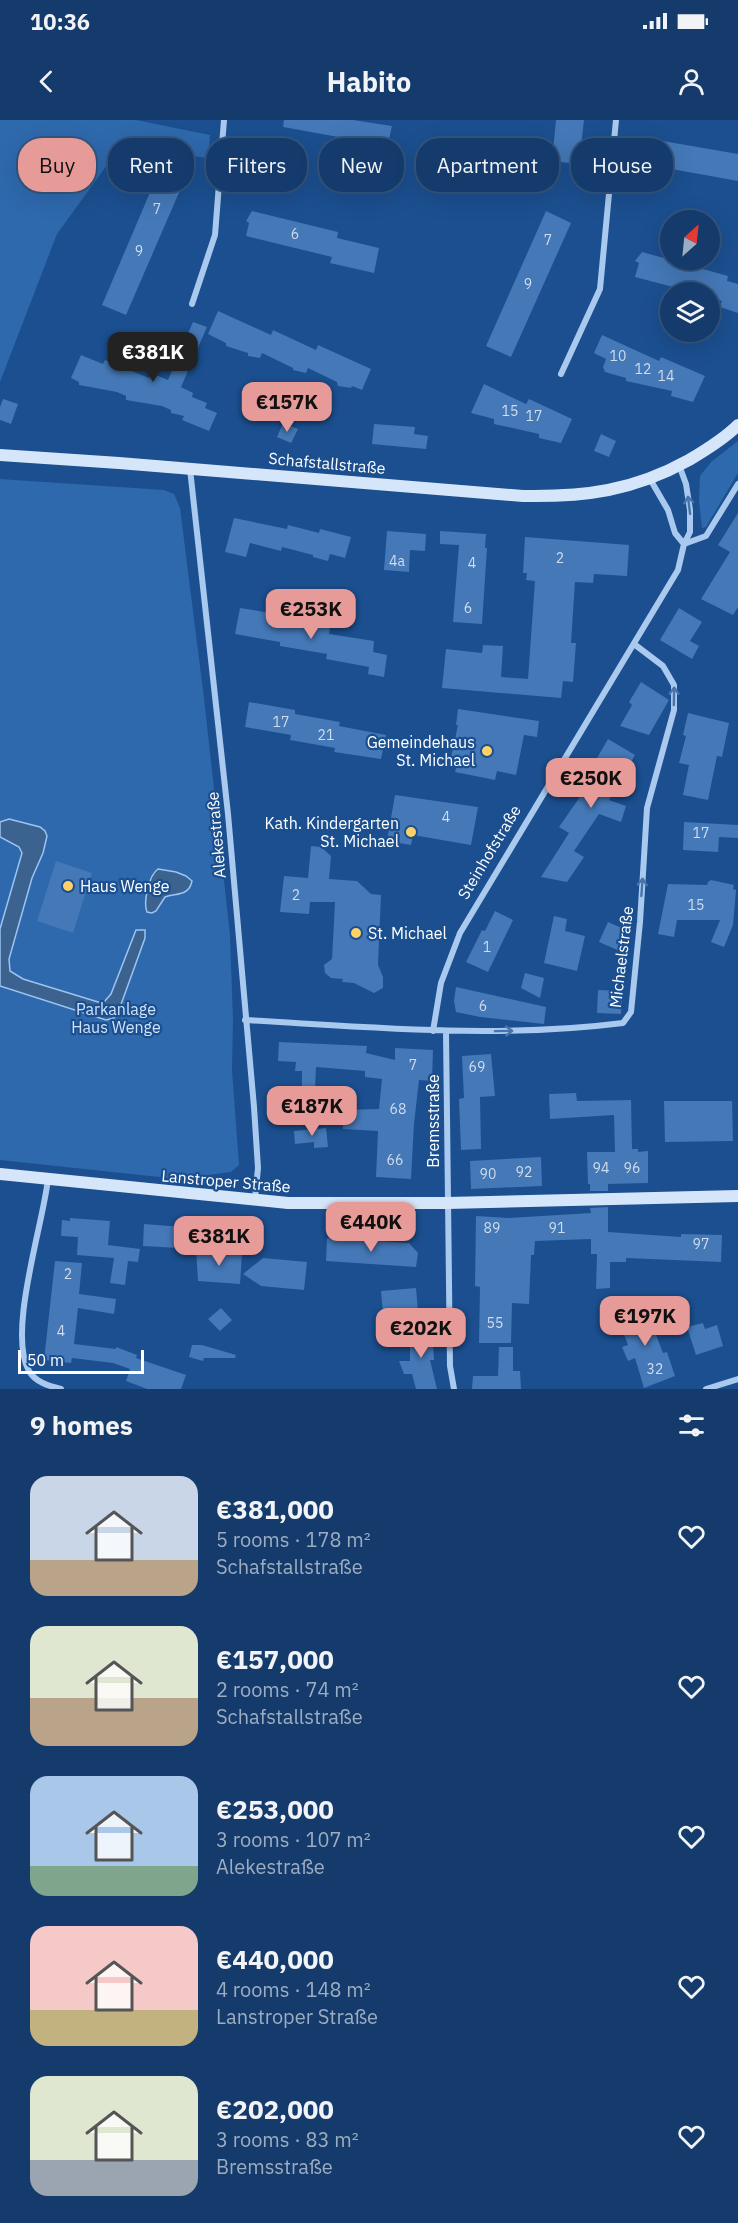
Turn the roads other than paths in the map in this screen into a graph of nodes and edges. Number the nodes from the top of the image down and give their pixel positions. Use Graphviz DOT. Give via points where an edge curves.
graph roads {
  1 [pos="224,120"];
  2 [pos="616,120"];
  3 [pos="192,304"];
  4 [pos="561,374"];
  5 [pos="738,425"];
  6 [pos="0,455"];
  7 [pos="679,465"];
  8 [pos="190,468"];
  9 [pos="650,479"];
  10 [pos="738,484"];
  11 [pos="684,544"];
  12 [pos="634,644"];
  13 [pos="245,1020"];
  14 [pos="433,1031"];
  15 [pos="446,1032"];
  16 [pos="0,1174"];
  17 [pos="48,1179"];
  18 [pos="738,1196"];
  19 [pos="255,1201"];
  20 [pos="447,1203"];
  21 [pos="738,1379"];
  22 [pos="61,1389"];
  23 [pos="454,1389"];
  24 [pos="705,1389"];
  1 -- 3 [label="street" via="215,235"];
  2 -- 4 [label="street" via="600,289"];
  5 -- 7 [label="street" via="704,452"];
  6 -- 8 [label="street, Schafstallstraße"];
  7 -- 9 [label="street"];
  11 -- 7 [label="street, Steinhofstraße, one-way" via="690,532 690,510"];
  8 -- 9 [label="street, Schafstallstraße" via="523,496 581,495"];
  8 -- 13 [label="street, Alekestraße" via="228,814"];
  9 -- 11 [label="street"];
  10 -- 11 [label="street" via="706,536"];
  11 -- 12 [label="street, Steinhofstraße" via="678,570"];
  12 -- 14 [label="street, Steinhofstraße" via="460,933 441,983"];
  15 -- 12 [label="street, Michaelstraße, one-way" via="586,1028 623,1023 631,1012 647,808 674,710 674,685 663,666"];
  13 -- 14 [label="street, Michaelstraße"];
  13 -- 19 [label="street, Alekestraße" via="258,1168"];
  14 -- 15 [label="street, Michaelstraße"];
  15 -- 20 [label="street, Bremsstraße"];
  16 -- 17 [label="street, Lanstroper Straße"];
  17 -- 19 [label="street, Lanstroper Straße"];
  17 -- 22 [label="street" via="24,1309 22,1349 30,1374"];
  18 -- 20 [label="street, Lanstroper Straße"];
  19 -- 20 [label="street, Lanstroper Straße"];
  20 -- 23 [label="street, Bremsstraße" via="450,1366"];
  21 -- 24 [label="street"];
}
